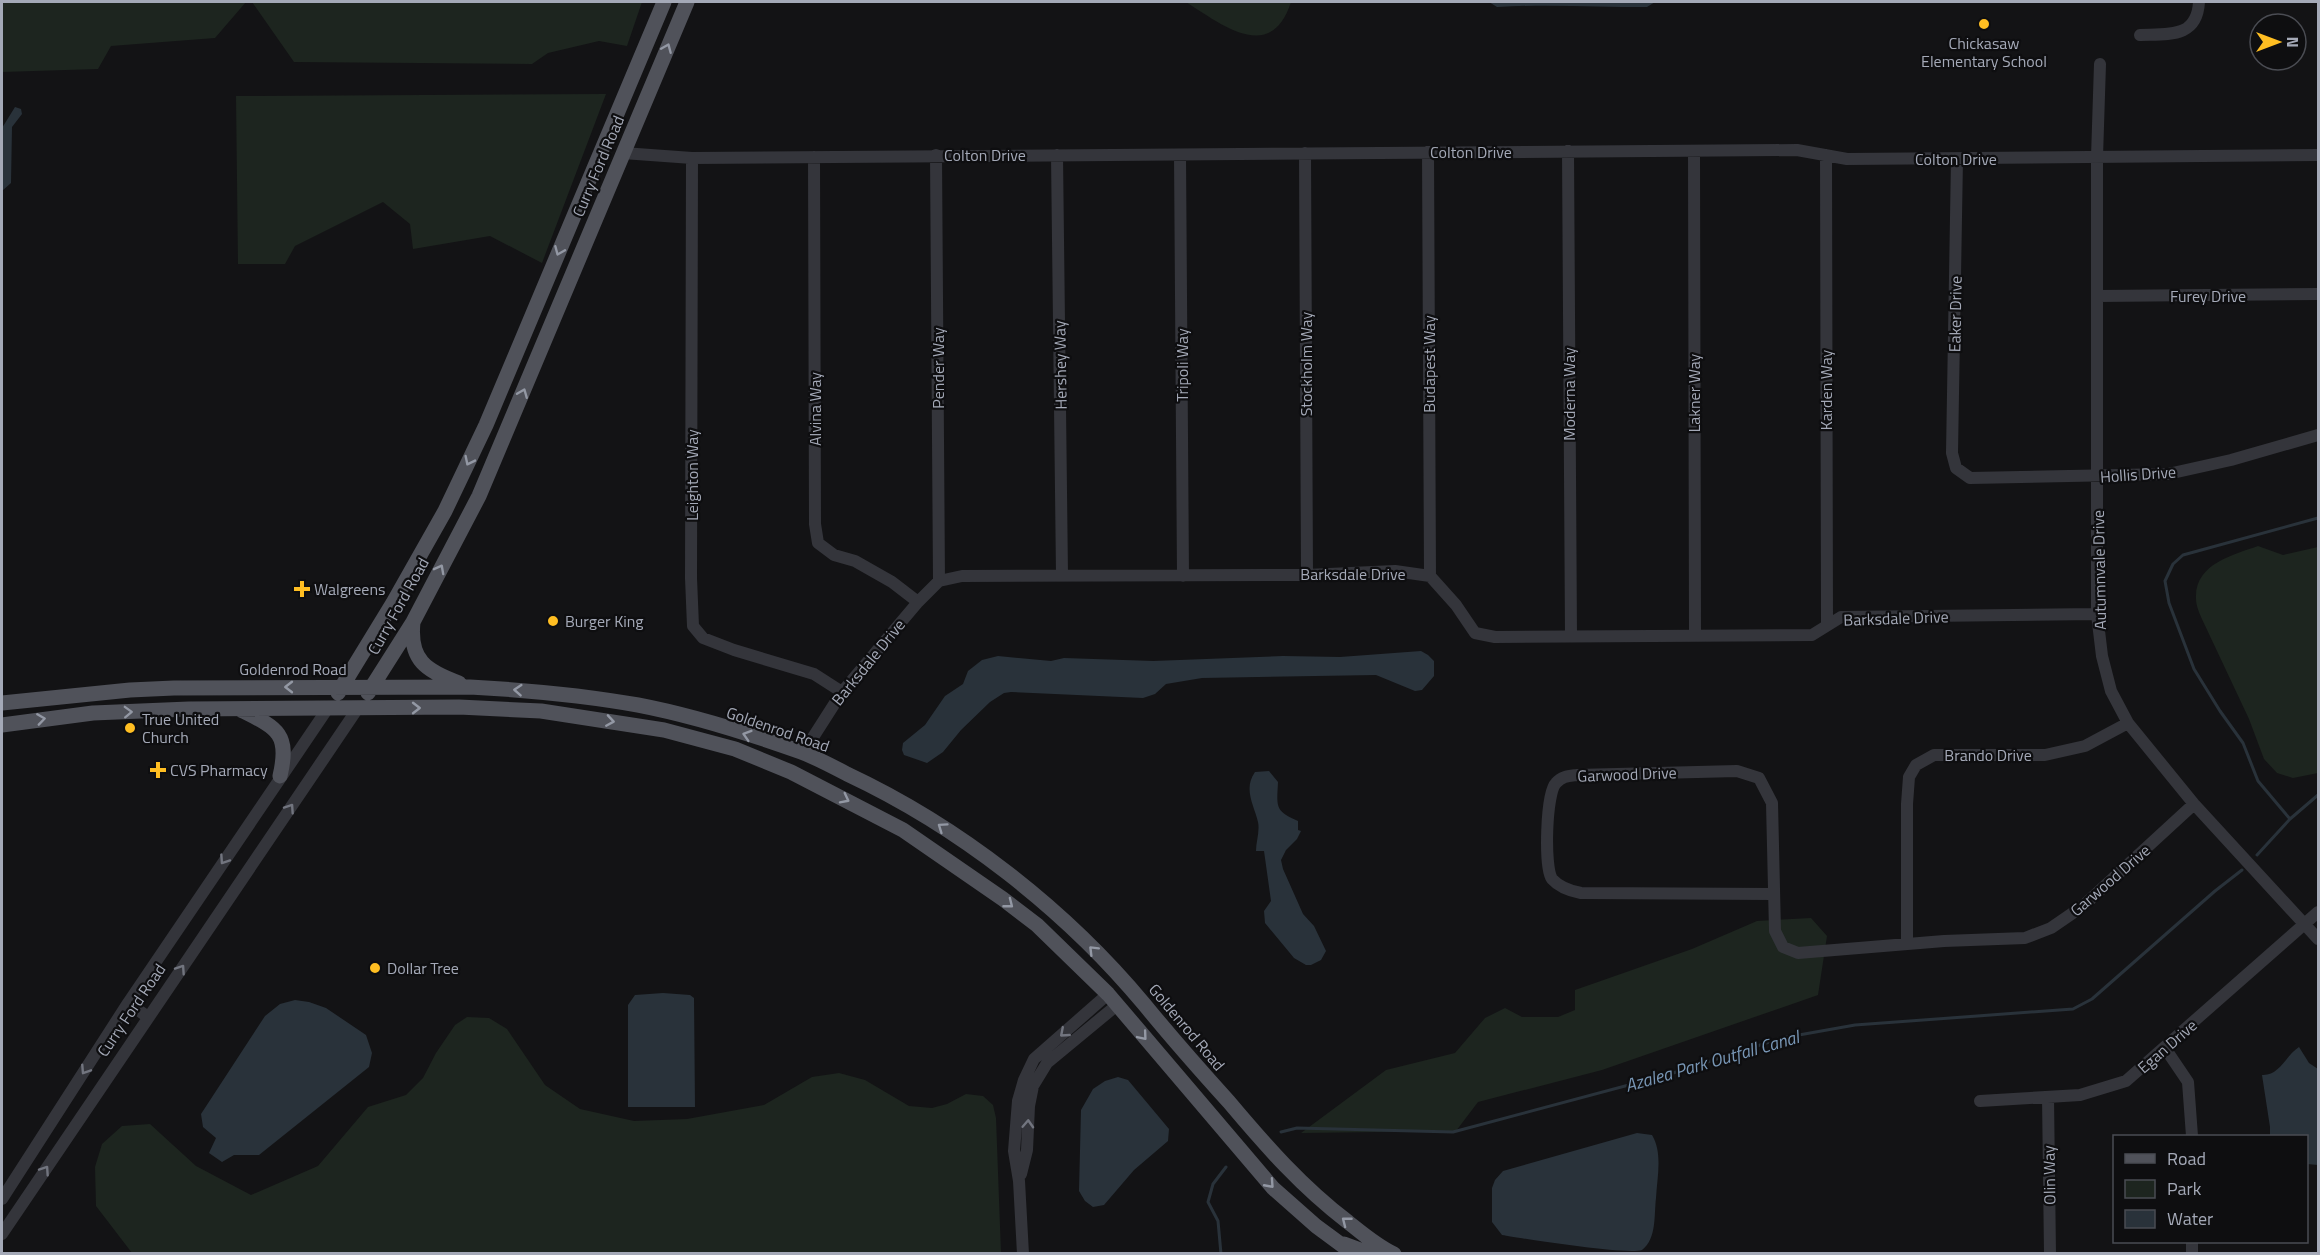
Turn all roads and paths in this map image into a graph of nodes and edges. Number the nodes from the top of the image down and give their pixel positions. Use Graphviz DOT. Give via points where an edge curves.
graph roads {
  1 [pos="664,2"];
  2 [pos="672,2"];
  3 [pos="687,2"];
  4 [pos="2199,2"];
  5 [pos="2140,35"];
  6 [pos="2100,64"];
  7 [pos="2097,124"];
  8 [pos="1694,151"];
  9 [pos="1568,152"];
  10 [pos="623,153"];
  11 [pos="1305,153"];
  12 [pos="1428,153"];
  13 [pos="1180,154"];
  14 [pos="936,155"];
  15 [pos="1058,155"];
  16 [pos="1826,155"];
  17 [pos="2319,155"];
  18 [pos="814,157"];
  19 [pos="2082,157"];
  20 [pos="2097,157"];
  21 [pos="598,158"];
  22 [pos="692,158"];
  23 [pos="1958,159"];
  24 [pos="2319,294"];
  25 [pos="2098,296"];
  26 [pos="537,361"];
  27 [pos="2319,435"];
  28 [pos="1956,468"];
  29 [pos="2098,477"];
  30 [pos="1062,575"];
  31 [pos="1307,575"];
  32 [pos="1184,576"];
  33 [pos="1430,576"];
  34 [pos="939,581"];
  35 [pos="918,602"];
  36 [pos="2097,614"];
  37 [pos="413,622"];
  38 [pos="1827,624"];
  39 [pos="1571,636"];
  40 [pos="1695,636"];
  41 [pos="342,687"];
  42 [pos="372,687"];
  43 [pos="470,687"];
  44 [pos="174,688"];
  45 [pos="842,692"];
  46 [pos="2,703"];
  47 [pos="328,708"];
  48 [pos="358,708"];
  49 [pos="239,709"];
  50 [pos="2,711"];
  51 [pos="2128,723"];
  52 [pos="2,725"];
  53 [pos="735,749"];
  54 [pos="803,753"];
  55 [pos="280,776"];
  56 [pos="816,784"];
  57 [pos="879,788"];
  58 [pos="2194,804"];
  59 [pos="1774,894"];
  60 [pos="2319,912"];
  61 [pos="2305,924"];
  62 [pos="2319,939"];
  63 [pos="1907,943"];
  64 [pos="1076,962"];
  65 [pos="1134,992"];
  66 [pos="1113,1000"];
  67 [pos="128,1003"];
  68 [pos="148,1017"];
  69 [pos="1164,1028"];
  70 [pos="2165,1048"];
  71 [pos="2048,1097"];
  72 [pos="1980,1101"];
  73 [pos="2192,1135"];
  74 [pos="2,1198"];
  75 [pos="2,1210"];
  76 [pos="12,1218"];
  77 [pos="2,1234"];
  78 [pos="1338,1243"];
  79 [pos="1023,1254"];
  80 [pos="1354,1254"];
  81 [pos="1371,1254"];
  82 [pos="1395,1254"];
  83 [pos="2050,1254"];
  1 -- 21 [label="main road, Curry Ford Road"];
  2 -- 10 [label="main road" via="621,125"];
  10 -- 3 [label="main road, Curry Ford Road, one-way"];
  4 -- 5 [label="street" via="2193,24 2182,32"];
  6 -- 7 [label="street, Autumnvale Drive"];
  7 -- 19 [label="street, Autumnvale Drive"];
  7 -- 20 [label="street, Autumnvale Drive"];
  8 -- 9 [label="street, Colton Drive"];
  8 -- 16 [label="street, Colton Drive" via="1797,150"];
  8 -- 40 [label="street, Lakner Way"];
  9 -- 12 [label="street, Colton Drive"];
  9 -- 39 [label="street, Moderna Way"];
  10 -- 22 [label="street, Colton Drive"];
  10 -- 26 [label="main road, Curry Ford Road"];
  11 -- 12 [label="street, Colton Drive"];
  11 -- 13 [label="street, Colton Drive"];
  11 -- 31 [label="street, Stockholm Way"];
  12 -- 33 [label="street, Budapest Way"];
  13 -- 15 [label="street, Colton Drive"];
  13 -- 32 [label="street, Tripoli Way"];
  14 -- 15 [label="street, Colton Drive"];
  14 -- 18 [label="street, Colton Drive"];
  14 -- 34 [label="street, Pender Way"];
  15 -- 30 [label="street, Hershey Way"];
  16 -- 23 [label="street, Colton Drive" via="1847,159"];
  16 -- 38 [label="street, Karden Way"];
  17 -- 20 [label="street, Colton Drive"];
  18 -- 22 [label="street, Colton Drive"];
  18 -- 35 [label="street, Alvina Way" via="818,543 834,555 855,561 892,582"];
  19 -- 20 [label="street, Colton Drive"];
  19 -- 23 [label="street, Colton Drive"];
  20 -- 25 [label="street, Autumnvale Drive"];
  21 -- 26 [label="main road" via="606,166 606,173 539,337"];
  21 -- 41 [label="main road, Curry Ford Road, one-way" via="486,425 450,500"];
  22 -- 45 [label="street, Leighton Way" via="693,626 704,638 814,674"];
  23 -- 28 [label="street, Eaker Drive" via="1952,453"];
  24 -- 25 [label="street, Furey Drive"];
  25 -- 29 [label="street, Autumnvale Drive"];
  37 -- 26 [label="main road, Curry Ford Road, one-way" via="479,496"];
  27 -- 29 [label="street, Hollis Drive" via="2168,474"];
  28 -- 29 [label="street, Hollis Drive" via="1970,478"];
  29 -- 36 [label="street, Autumnvale Drive"];
  30 -- 32 [label="street, Barksdale Drive"];
  30 -- 34 [label="street, Barksdale Drive" via="962,576"];
  31 -- 32 [label="street, Barksdale Drive"];
  31 -- 33 [label="street, Barksdale Drive" via="1395,572"];
  33 -- 39 [label="street, Barksdale Drive" via="1456,604 1475,633 1495,637"];
  34 -- 35 [label="street, Barksdale Drive"];
  35 -- 45 [label="street, Barksdale Drive"];
  36 -- 38 [label="street, Barksdale Drive" via="1841,617"];
  36 -- 51 [label="street, Autumnvale Drive" via="2111,692"];
  37 -- 42 [label="main road, Curry Ford Road"];
  37 -- 43 [label="main road" via="412,635 421,663 435,674"];
  38 -- 40 [label="street, Barksdale Drive" via="1812,635"];
  39 -- 40 [label="street, Barksdale Drive"];
  41 -- 42 [label="main road, Goldenrod Road"];
  41 -- 44 [label="main road, Goldenrod Road, one-way"];
  41 -- 47 [label="main road, Curry Ford Road"];
  42 -- 43 [label="main road, Goldenrod Road"];
  42 -- 48 [label="main road, Curry Ford Road"];
  54 -- 43 [label="main road, Goldenrod Road, one-way" via="639,706 566,694"];
  44 -- 46 [label="main road, Goldenrod Road"];
  44 -- 50 [label="main road" via="148,696"];
  45 -- 54 [label="street, Barksdale Drive"];
  47 -- 48 [label="main road, Goldenrod Road"];
  47 -- 49 [label="main road, Goldenrod Road"];
  47 -- 55 [label="street, Curry Ford Road"];
  48 -- 53 [label="main road, Goldenrod Road, one-way" via="541,711 664,730"];
  68 -- 48 [label="street, Curry Ford Road, one-way"];
  52 -- 49 [label="main road, Goldenrod Road, one-way" via="93,713"];
  49 -- 55 [label="main road" via="275,729 284,745"];
  51 -- 58 [label="street, Autumnvale Drive"];
  51 -- 63 [label="street, Brando Drive" via="2085,746 2045,755 1934,755 1916,765 1909,777 1907,804"];
  53 -- 54 [label="main road" via="788,759"];
  53 -- 56 [label="main road, Goldenrod Road"];
  54 -- 57 [label="main road, Goldenrod Road"];
  55 -- 67 [label="street, Curry Ford Road, one-way"];
  56 -- 57 [label="main road" via="825,776"];
  56 -- 64 [label="main road, Goldenrod Road, one-way" via="903,830 982,884"];
  65 -- 57 [label="main road, Goldenrod Road, one-way" via="1048,906 949,832"];
  58 -- 61 [label="street, Autumnvale Drive"];
  58 -- 63 [label="street, Garwood Drive" via="2084,906 2051,928 2025,938"];
  59 -- 59 [label="street, Garwood Drive" via="1581,893 1564,889 1552,878 1548,865 1549,800 1554,784 1564,776 1577,775 1737,771 1759,777 1772,803"];
  59 -- 63 [label="street, Garwood Drive" via="1775,931 1783,947 1790,951"];
  60 -- 61 [label="street, Egan Drive"];
  61 -- 62 [label="street, Autumnvale Drive"];
  61 -- 70 [label="street, Egan Drive"];
  64 -- 65 [label="main road"];
  64 -- 66 [label="main road, Goldenrod Road"];
  65 -- 69 [label="main road, Goldenrod Road"];
  66 -- 69 [label="main road" via="1132,1002 1151,1023"];
  66 -- 78 [label="main road, Goldenrod Road, one-way" via="1273,1188"];
  66 -- 79 [label="street" via="1034,1059 1024,1080 1018,1101 1014,1151"];
  67 -- 68 [label="street"];
  67 -- 74 [label="street, Curry Ford Road, one-way"];
  76 -- 68 [label="street, Curry Ford Road, one-way"];
  82 -- 69 [label="main road, Goldenrod Road, one-way" via="1328,1207 1286,1169"];
  70 -- 71 [label="street, Egan Drive" via="2126,1081 2080,1095"];
  70 -- 73 [label="street" via="2188,1082"];
  71 -- 72 [label="street, Egan Drive"];
  71 -- 83 [label="street, Olin Way"];
  75 -- 76 [label="street"];
  76 -- 77 [label="street, Curry Ford Road"];
  78 -- 80 [label="main road, Goldenrod Road"];
  78 -- 81 [label="main road"];
}
